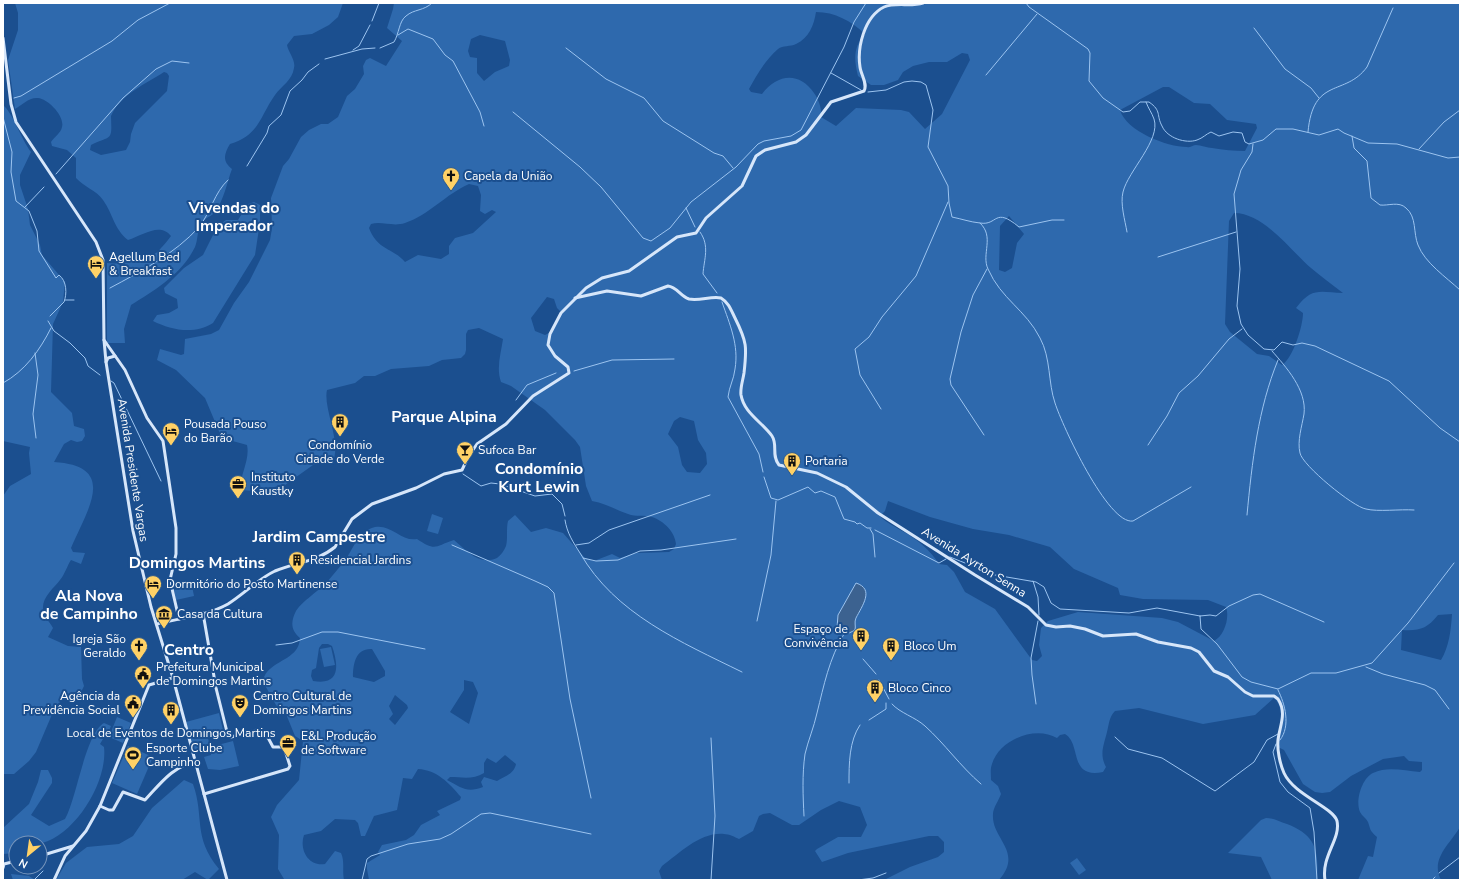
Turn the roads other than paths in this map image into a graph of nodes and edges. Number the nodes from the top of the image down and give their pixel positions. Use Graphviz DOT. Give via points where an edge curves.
graph roads {
  1 [pos="923,3"];
  2 [pos="3,38"];
  3 [pos="575,298"];
  4 [pos="104,340"];
  5 [pos="115,356"];
  6 [pos="106,362"];
  7 [pos="203,613"];
  8 [pos="179,619"];
  9 [pos="157,624"];
  10 [pos="172,678"];
  11 [pos="196,761"];
  12 [pos="204,794"];
  13 [pos="100,806"];
  14 [pos="74,845"];
  15 [pos="48,853"];
  16 [pos="55,879"];
  17 [pos="227,880"];
  18 [pos="1326,880"];
  1 -- 3 [label="main road" via="888,6 877,12 870,21 863,34 859,51 860,68 866,87 864,92 831,102 806,135 796,142 766,150 756,156 742,186 706,218 696,232 677,237 629,271 598,279"];
  2 -- 4 [label="main road, Avenida Presidente Vargas" via="11,104 16,122 101,252 104,266"];
  3 -- 7 [label="main road" via="561,313 548,340 549,348 568,367 569,373 527,400 506,424 477,444 462,470 444,474 416,488 372,504 352,518 335,548 314,560 290,565 268,574 227,605"];
  3 -- 18 [label="main road, Avenida Ayrton Senna" via="607,291 641,296 672,286 690,299 721,298 728,303 745,337 747,349 741,392 743,399 751,415 773,438 774,456 778,465 817,473 846,487 878,513 1024,604 1046,625 1087,629 1103,636 1136,634 1165,644 1191,648 1199,652 1214,671 1228,677 1245,692 1253,696 1274,696 1278,699 1283,716 1278,740 1284,774 1301,793 1331,812 1337,821 1336,832 1325,861"];
  4 -- 5 [label="main road"];
  4 -- 6 [label="main road, Avenida Presidente Vargas"];
  5 -- 6 [label="main road" via="108,358"];
  5 -- 8 [label="main road" via="128,376 147,418 163,440 176,528 176,554 171,573 171,586"];
  6 -- 9 [label="main road, Avenida Presidente Vargas" via="133,531"];
  7 -- 8 [label="main road"];
  7 -- 12 [label="main road" via="216,688 228,736 261,729 273,747 283,746 290,765 288,768"];
  8 -- 9 [label="main road"];
  9 -- 10 [label="main road, Avenida Presidente Vargas"];
  10 -- 11 [label="main road, Avenida Presidente Vargas"];
  10 -- 13 [label="main road" via="148,685"];
  11 -- 12 [label="main road, Avenida Presidente Vargas"];
  11 -- 13 [label="main road" via="174,770 145,800 123,792 113,810"];
  12 -- 17 [label="main road, Avenida Presidente Vargas"];
  13 -- 14 [label="main road" via="86,831"];
  14 -- 15 [label="main road"];
  14 -- 16 [label="main road" via="65,856"];
}
